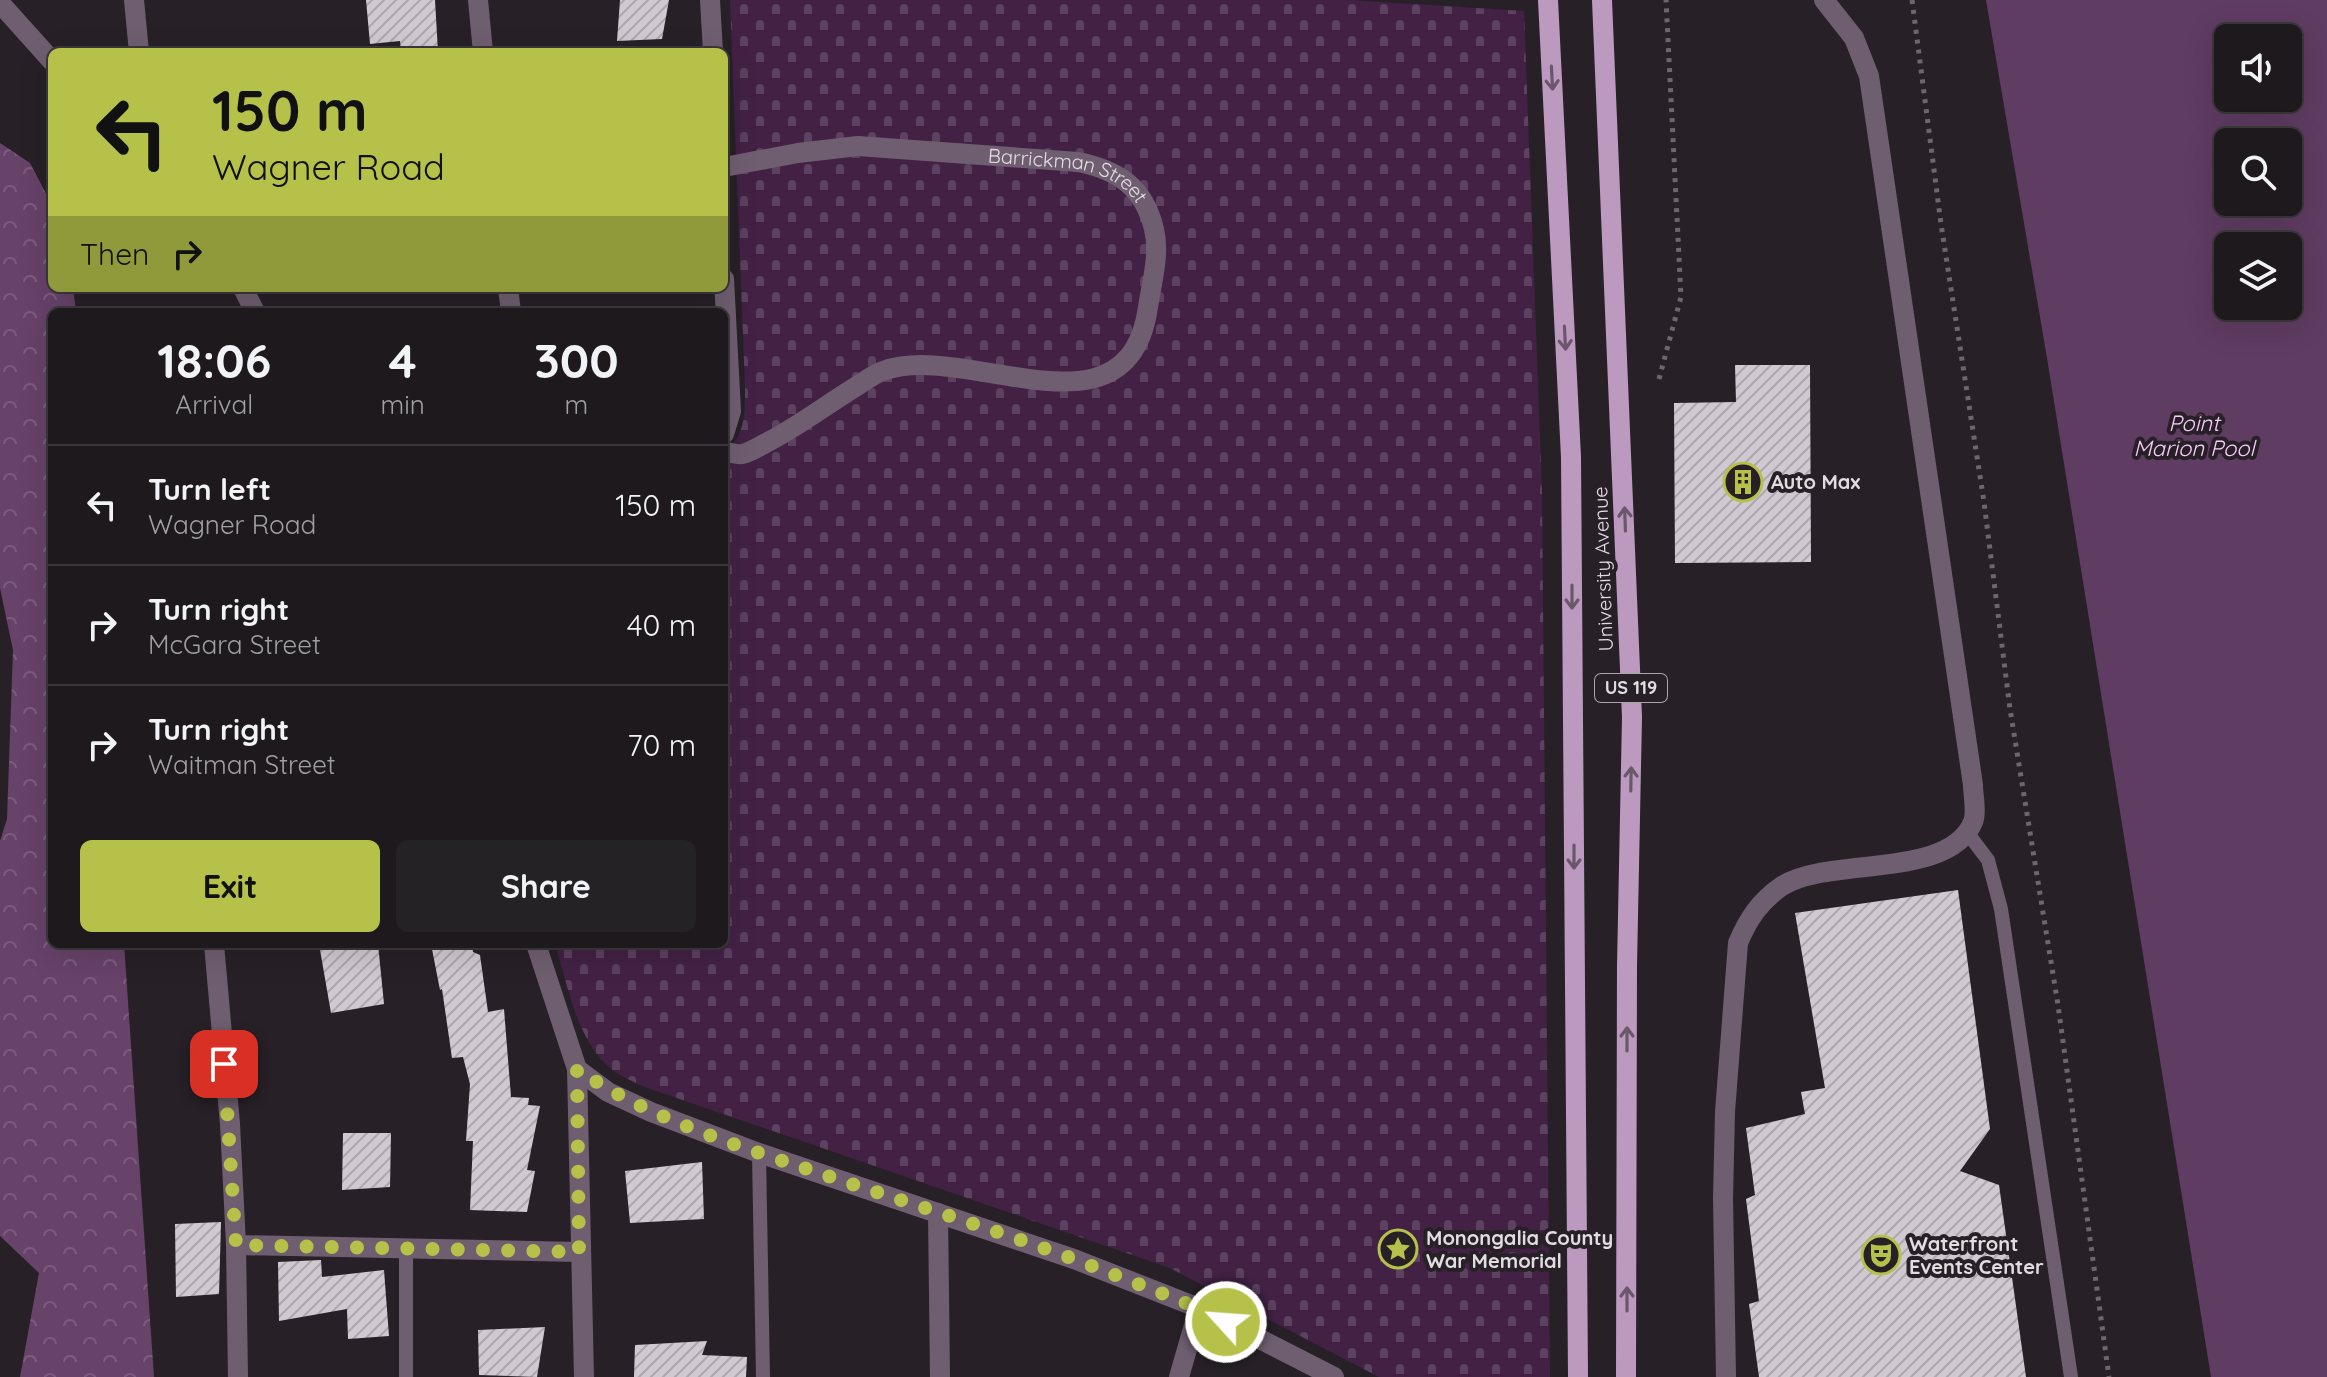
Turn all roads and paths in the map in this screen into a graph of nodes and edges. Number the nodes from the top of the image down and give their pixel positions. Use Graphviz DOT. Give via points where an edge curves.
graph roads {
  1 [pos="134,0"];
  2 [pos="478,0"];
  3 [pos="710,0"];
  4 [pos="1548,0"];
  5 [pos="1602,0"];
  6 [pos="1666,0"];
  7 [pos="1824,0"];
  8 [pos="1912,0"];
  9 [pos="0,3"];
  10 [pos="139,48"];
  11 [pos="483,48"];
  12 [pos="713,48"];
  13 [pos="48,57"];
  14 [pos="728,166"];
  15 [pos="728,354"];
  16 [pos="1659,379"];
  17 [pos="728,421"];
  18 [pos="728,452"];
  19 [pos="1966,831"];
  20 [pos="214,948"];
  21 [pos="537,948"];
  22 [pos="577,1069"];
  23 [pos="759,1153"];
  24 [pos="938,1213"];
  25 [pos="236,1245"];
  26 [pos="406,1247"];
  27 [pos="579,1252"];
  28 [pos="1199,1308"];
  29 [pos="238,1377"];
  30 [pos="406,1377"];
  31 [pos="584,1377"];
  32 [pos="763,1377"];
  33 [pos="940,1377"];
  34 [pos="1179,1377"];
  35 [pos="1334,1377"];
  36 [pos="1578,1377"];
  37 [pos="1626,1377"];
  38 [pos="1726,1377"];
  39 [pos="2071,1377"];
  40 [pos="2109,1377"];
  1 -- 10 [label="street"];
  2 -- 11 [label="street"];
  3 -- 12 [label="street"];
  4 -- 36 [label="main road, University Avenue / US 119, one-way" via="1571,457"];
  37 -- 5 [label="main road, University Avenue / US 119, one-way" via="1632,717"];
  6 -- 16 [label="path" via="1681,297"];
  7 -- 19 [label="street" via="1854,38 1869,76 1973,785 1974,820"];
  8 -- 40 [label="path"];
  9 -- 13 [label="street"];
  14 -- 18 [label="street, Barrickman Street" via="858,146 1078,162 1103,167 1129,181 1152,220 1157,243 1146,325 1132,353 1105,377 1074,383 915,366 883,370 779,436 743,454"];
  15 -- 17 [label="street"];
  19 -- 38 [label="street" via="1935,855 1815,874 1785,884 1747,920 1738,943 1725,1112"];
  19 -- 39 [label="lane" via="1988,860 2001,909"];
  20 -- 25 [label="street"];
  21 -- 22 [label="street"];
  22 -- 23 [label="street" via="608,1092 651,1112"];
  22 -- 27 [label="street"];
  23 -- 24 [label="street"];
  23 -- 32 [label="lane"];
  24 -- 28 [label="street"];
  24 -- 33 [label="street"];
  25 -- 26 [label="street"];
  25 -- 29 [label="street"];
  26 -- 27 [label="street"];
  26 -- 30 [label="lane"];
  27 -- 31 [label="street"];
  28 -- 34 [label="street"];
  28 -- 35 [label="street"];
}
